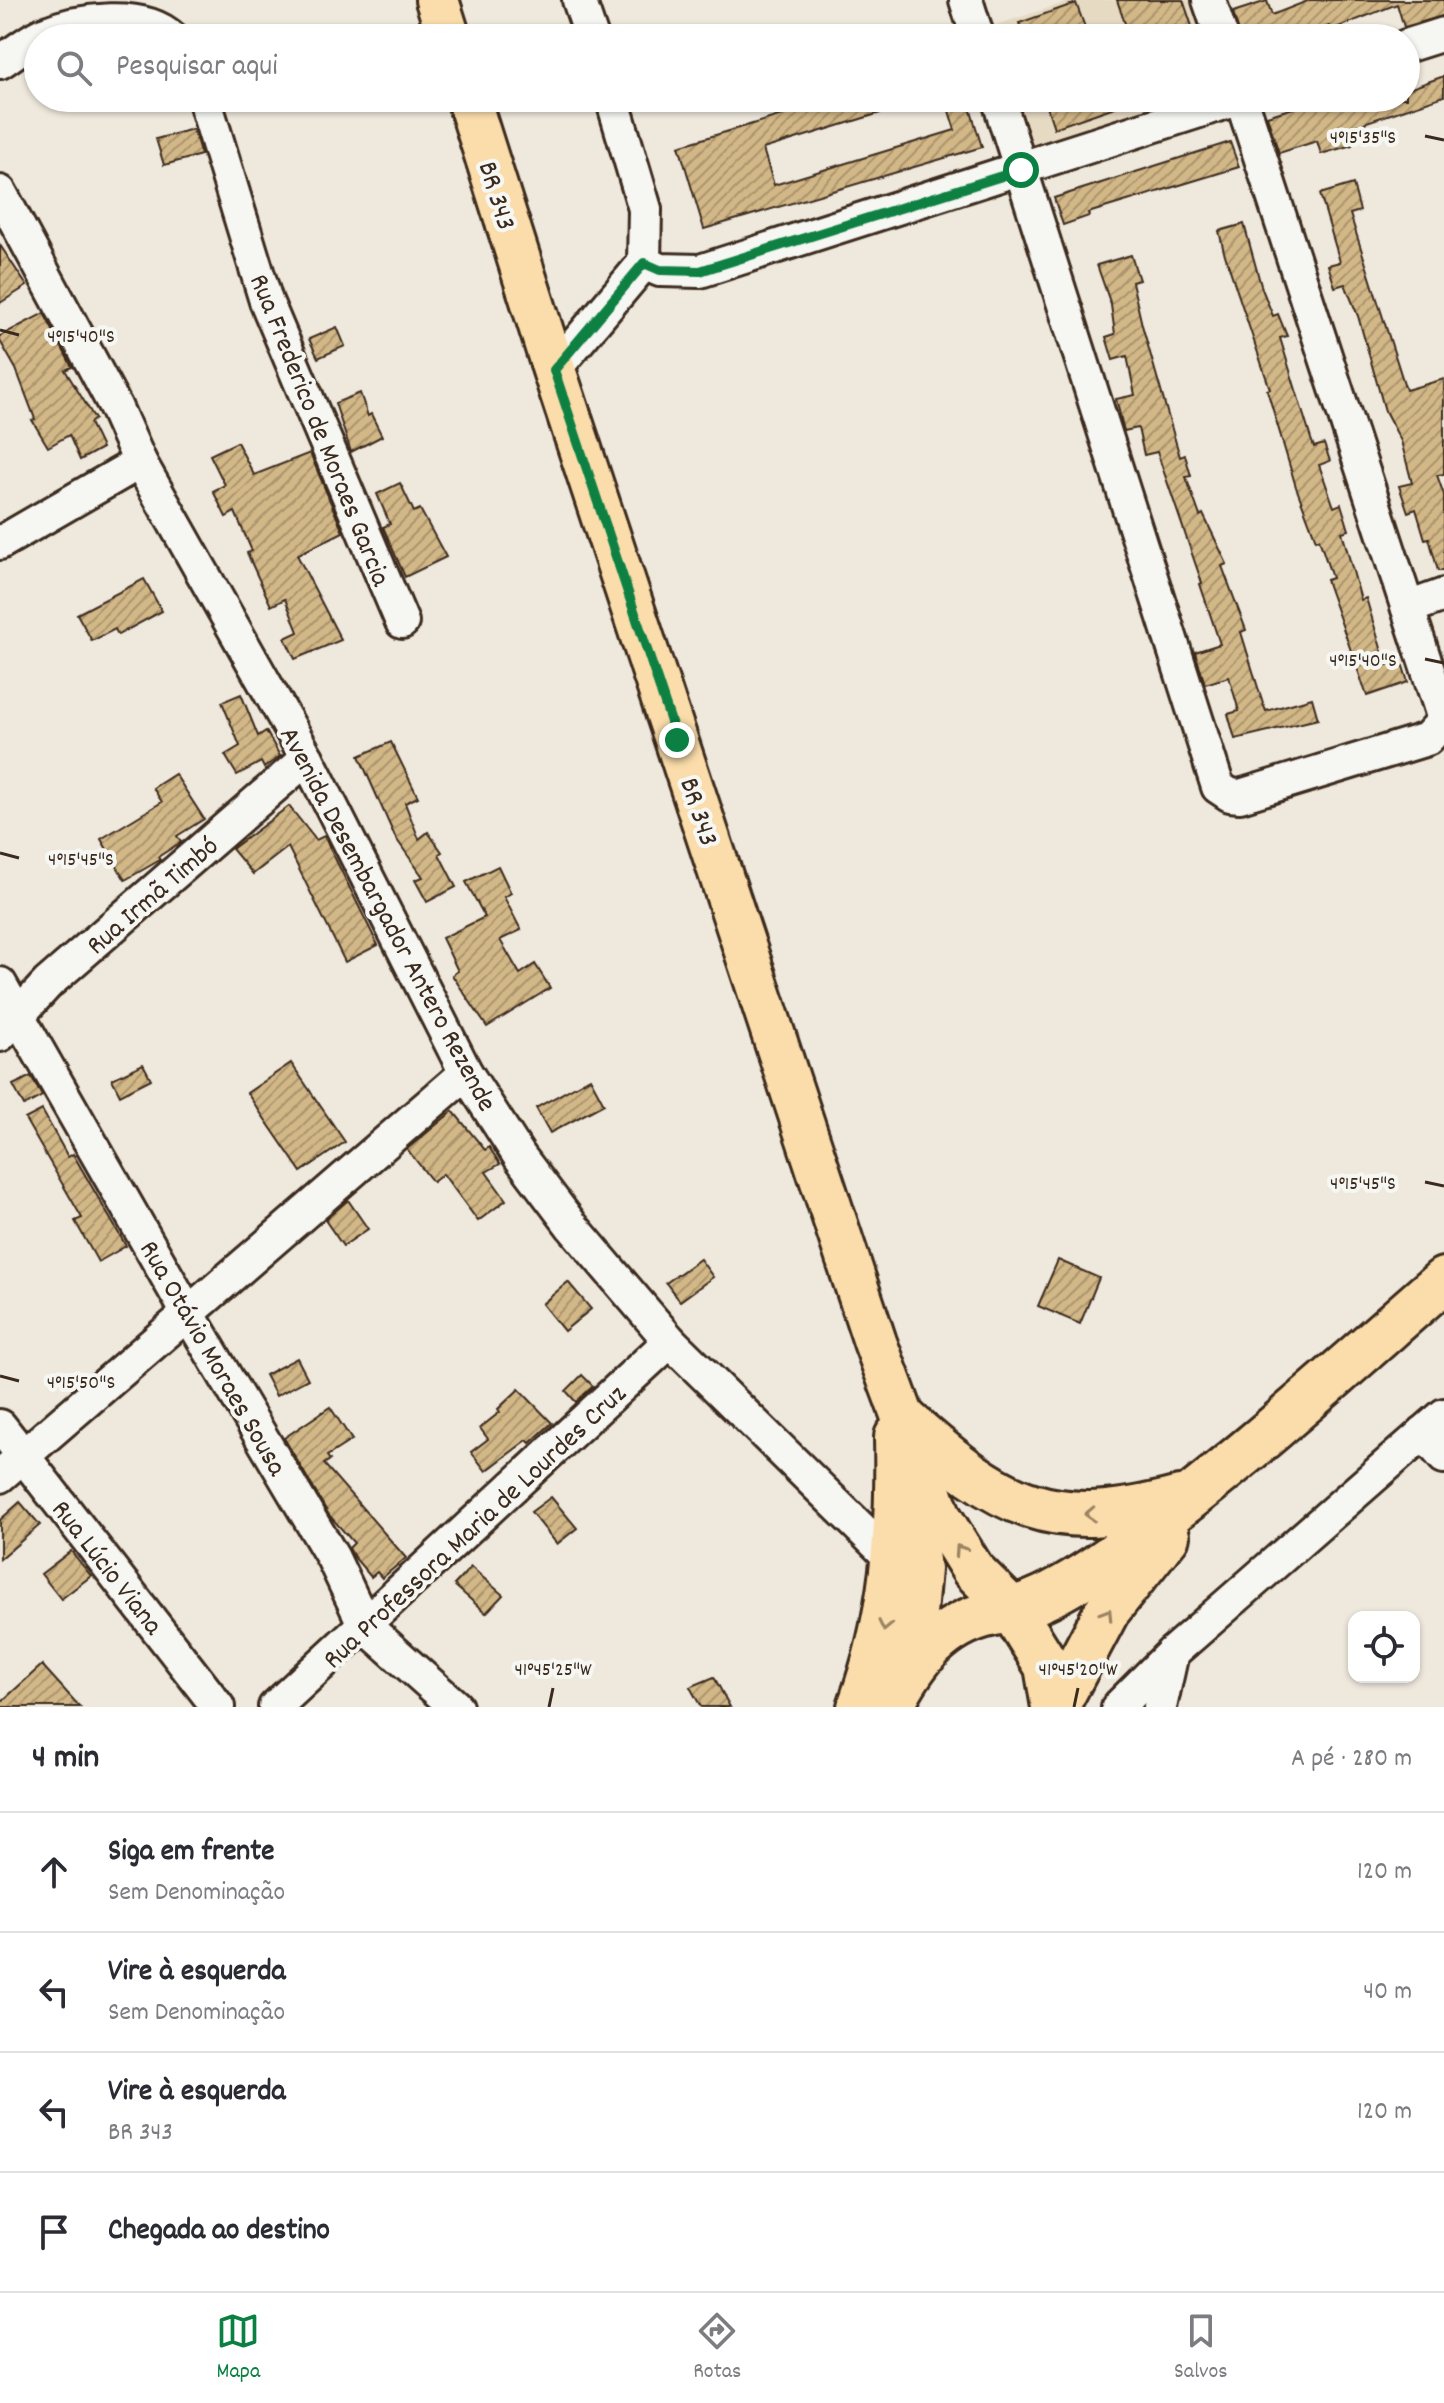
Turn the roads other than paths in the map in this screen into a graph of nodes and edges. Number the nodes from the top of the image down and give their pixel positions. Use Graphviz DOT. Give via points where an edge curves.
graph roads {
  1 [pos="108,0"];
  2 [pos="437,0"];
  3 [pos="579,0"];
  4 [pos="966,0"];
  5 [pos="1209,0"];
  6 [pos="81,23"];
  7 [pos="78,24"];
  8 [pos="149,24"];
  9 [pos="445,24"];
  10 [pos="587,24"];
  11 [pos="974,24"];
  12 [pos="1217,24"];
  13 [pos="1444,34"];
  14 [pos="1420,42"];
  15 [pos="24,47"];
  16 [pos="0,62"];
  17 [pos="208,112"];
  18 [pos="472,112"];
  19 [pos="616,112"];
  20 [pos="1002,112"];
  21 [pos="1197,112"];
  22 [pos="1245,112"];
  23 [pos="1021,170"];
  24 [pos="0,192"];
  25 [pos="644,263"];
  26 [pos="554,370"];
  27 [pos="140,462"];
  28 [pos="0,543"];
  29 [pos="1444,595"];
  30 [pos="1408,608"];
  31 [pos="402,622"];
  32 [pos="307,758"];
  33 [pos="0,984"];
  34 [pos="9,1026"];
  35 [pos="466,1073"];
  36 [pos="1444,1280"];
  37 [pos="189,1315"];
  38 [pos="670,1341"];
  39 [pos="0,1426"];
  40 [pos="901,1429"];
  41 [pos="1437,1435"];
  42 [pos="12,1466"];
  43 [pos="1203,1489"];
  44 [pos="895,1562"];
  45 [pos="1011,1608"];
  46 [pos="365,1626"];
  47 [pos="1172,1653"];
  48 [pos="913,1687"];
  49 [pos="218,1707"];
  50 [pos="275,1707"];
  51 [pos="456,1707"];
  52 [pos="860,1707"];
  53 [pos="890,1707"];
  54 [pos="1055,1707"];
  55 [pos="1118,1707"];
  56 [pos="1160,1707"];
  1 -- 6 [label="street"];
  2 -- 9 [label="main road"];
  3 -- 10 [label="street"];
  4 -- 11 [label="street"];
  5 -- 12 [label="street"];
  6 -- 7 [label="street"];
  6 -- 8 [label="street"];
  13 -- 14 [label="street"];
  15 -- 16 [label="street"];
  17 -- 31 [label="street, Rua Frederico de Moraes Garcia" via="266,301"];
  18 -- 26 [label="main road, BR 343"];
  19 -- 25 [label="street" via="645,209"];
  20 -- 23 [label="street"];
  21 -- 23 [label="street"];
  22 -- 30 [label="street"];
  23 -- 25 [label="street" via="700,271 660,270"];
  23 -- 30 [label="street" via="1218,787 1240,796 1427,739 1436,731 1442,713"];
  24 -- 27 [label="street, Avenida Desembargador Antero Rezende"];
  25 -- 26 [label="street"];
  26 -- 40 [label="main road, BR 343"];
  27 -- 28 [label="street"];
  27 -- 32 [label="street, Avenida Desembargador Antero Rezende"];
  29 -- 30 [label="street"];
  32 -- 34 [label="street, Rua Irmã Timbó" via="48,983"];
  32 -- 35 [label="street, Avenida Desembargador Antero Rezende"];
  33 -- 34 [label="street, Rua Otávio Moraes Sousa"];
  34 -- 37 [label="street, Rua Otávio Moraes Sousa"];
  35 -- 37 [label="street"];
  35 -- 38 [label="street, Avenida Desembargador Antero Rezende" via="572,1226"];
  36 -- 43 [label="highway"];
  37 -- 42 [label="street"];
  37 -- 46 [label="street, Rua Otávio Moraes Sousa" via="333,1558"];
  38 -- 44 [label="street, Avenida Desembargador Antero Rezende"];
  38 -- 46 [label="street, Rua Professora Maria de Lourdes Cruz"];
  39 -- 42 [label="street, Rua Lúcio Viana"];
  43 -- 40 [label="highway, one-way" via="1115,1513 1074,1515 1026,1506 981,1484"];
  40 -- 44 [label="highway"];
  45 -- 40 [label="main road, one-way" via="957,1548"];
  40 -- 48 [label="main road" via="919,1569"];
  41 -- 47 [label="street"];
  42 -- 49 [label="street, Rua Lúcio Viana"];
  43 -- 45 [label="highway" via="1070,1583"];
  54 -- 43 [label="highway, one-way" via="1107,1611"];
  44 -- 52 [label="highway, one-way" via="886,1626"];
  45 -- 48 [label="highway" via="941,1637"];
  45 -- 54 [label="highway" via="1047,1666"];
  46 -- 50 [label="street, Rua Professora Maria de Lourdes Cruz"];
  46 -- 51 [label="street, Rua Otávio Moraes Sousa"];
  47 -- 55 [label="street"];
  47 -- 56 [label="street"];
  48 -- 53 [label="highway"];
}
